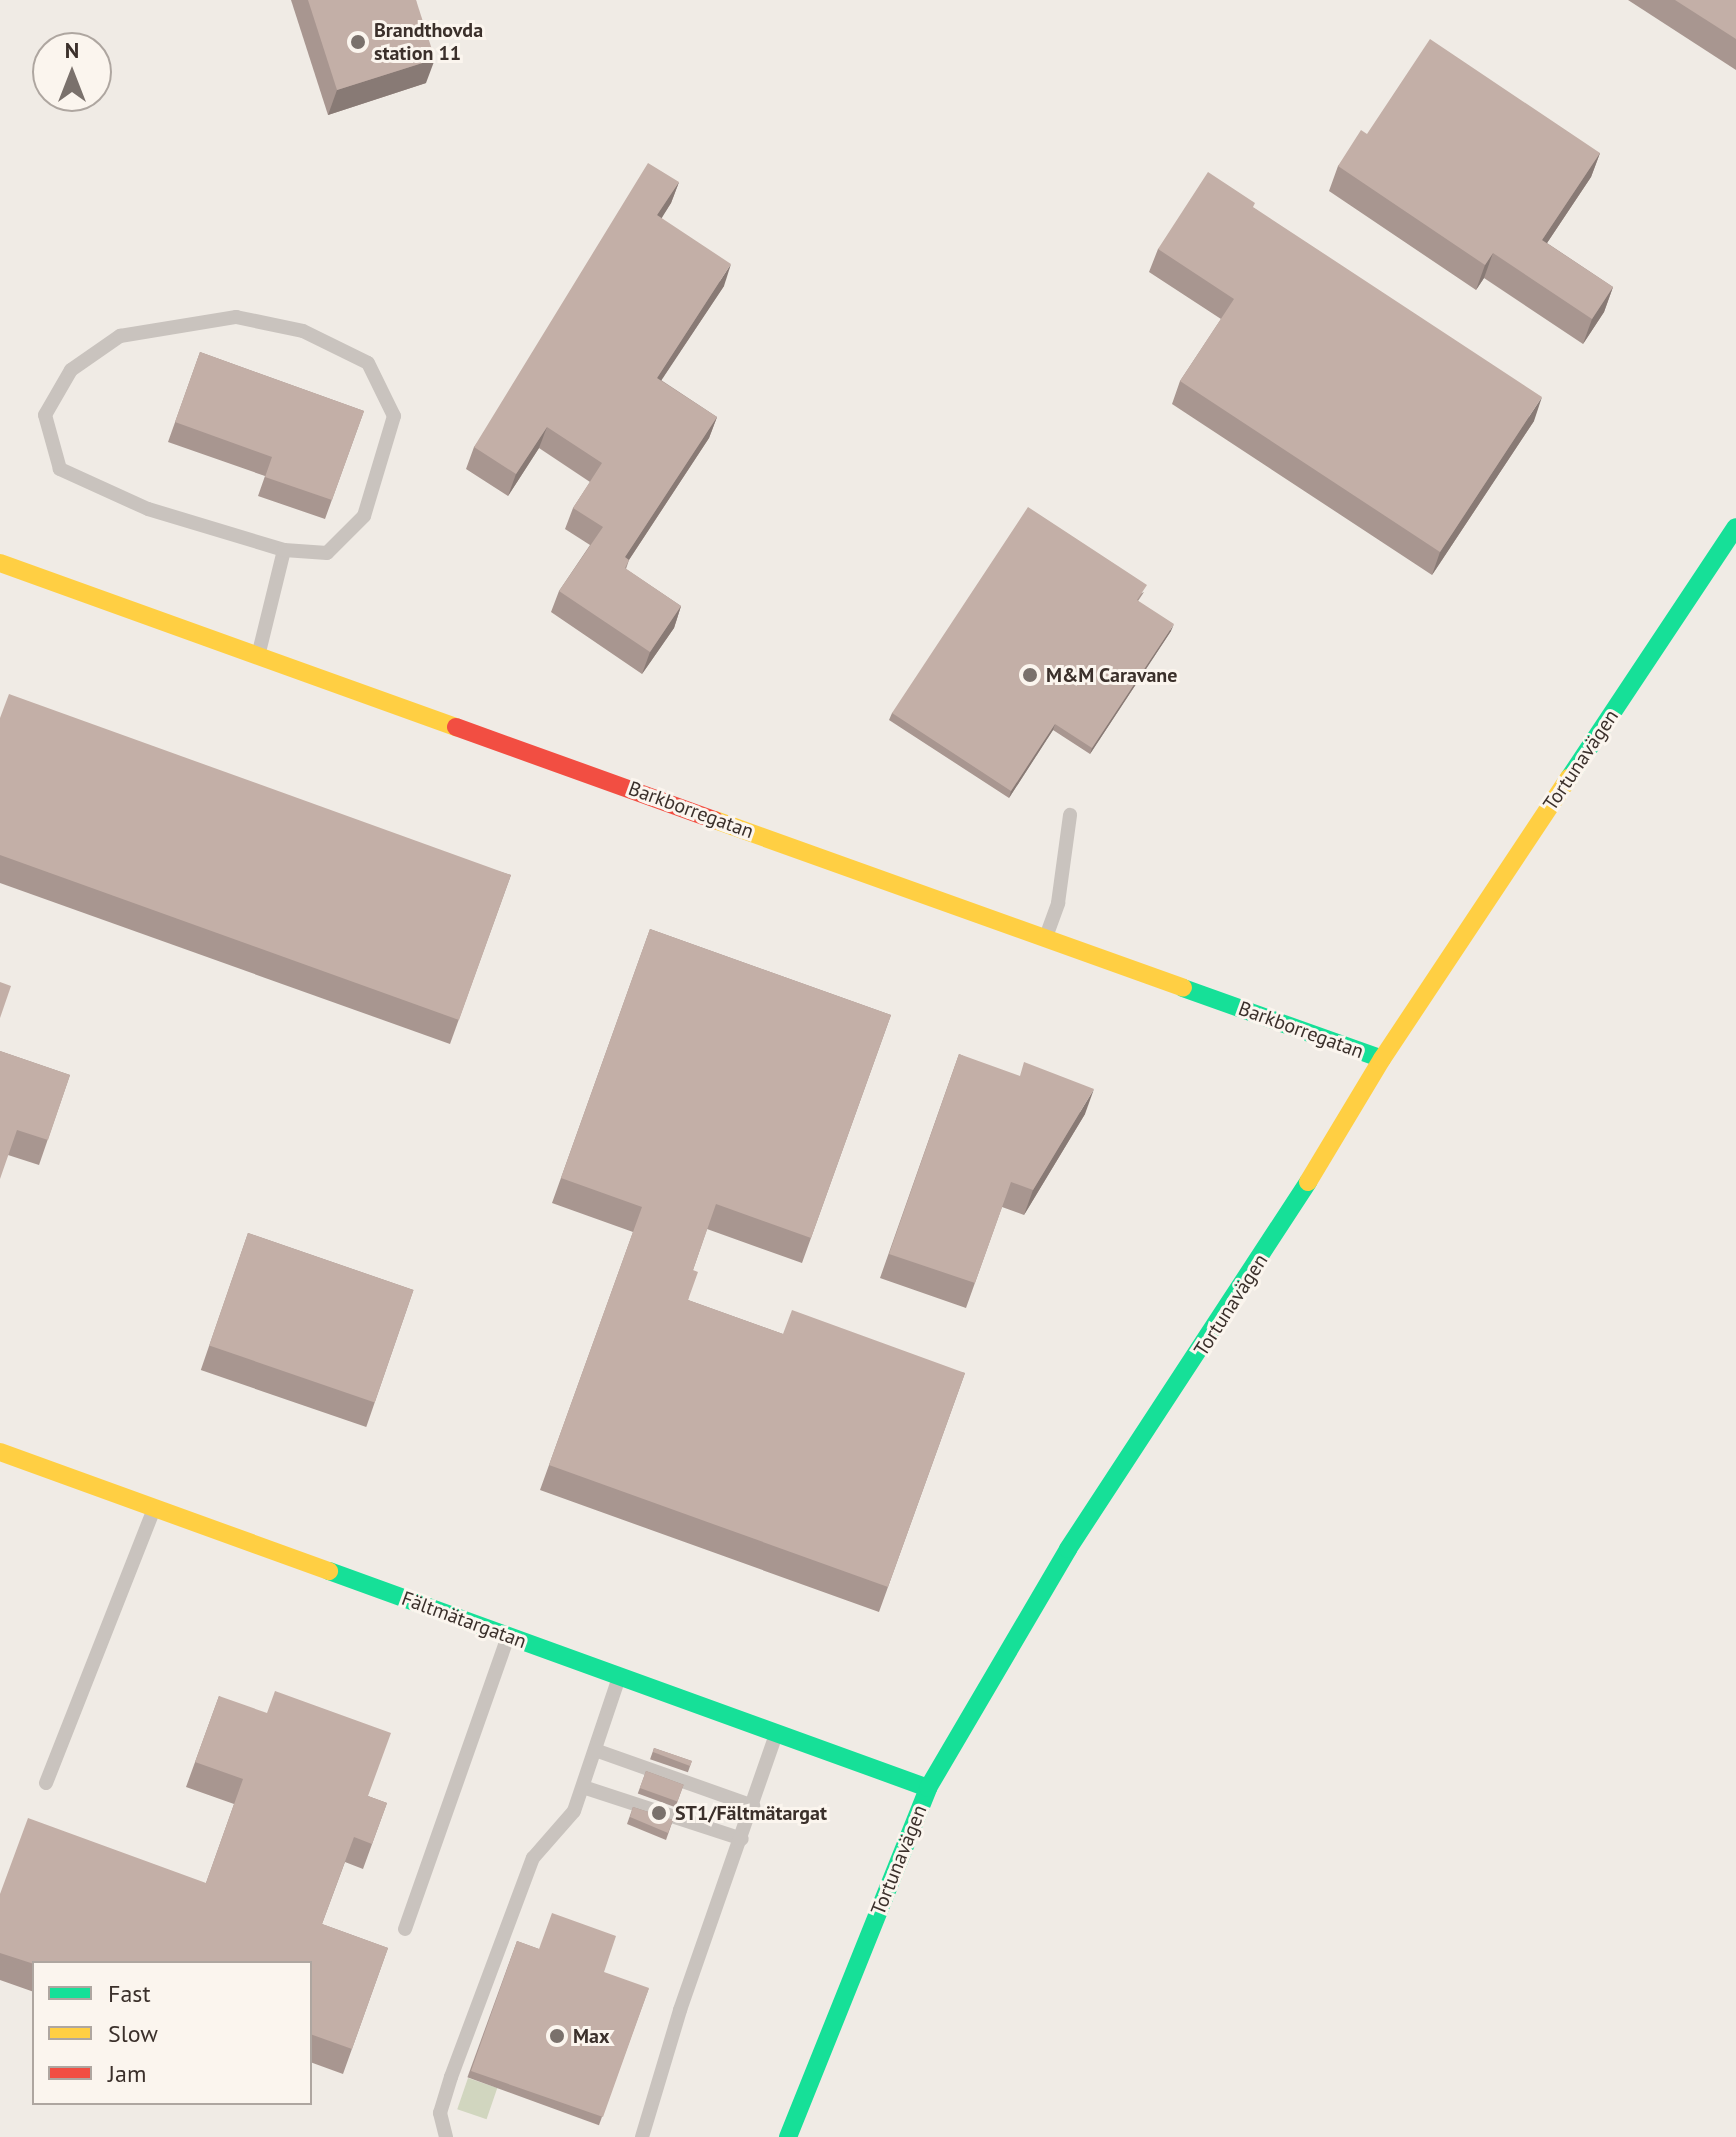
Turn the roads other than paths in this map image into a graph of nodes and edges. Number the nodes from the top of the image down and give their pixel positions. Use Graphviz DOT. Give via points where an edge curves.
graph roads {
  1 [pos="1736,527"];
  2 [pos="284,550"];
  3 [pos="0,563"];
  4 [pos="258,657"];
  5 [pos="1070,815"];
  6 [pos="1046,938"];
  7 [pos="1382,1059"];
  8 [pos="0,1452"];
  9 [pos="155,1508"];
  10 [pos="508,1636"];
  11 [pos="620,1676"];
  12 [pos="777,1733"];
  13 [pos="595,1750"];
  14 [pos="46,1783"];
  15 [pos="583,1787"];
  16 [pos="928,1788"];
  17 [pos="753,1806"];
  18 [pos="742,1839"];
  19 [pos="405,1929"];
  20 [pos="793,2131"];
  21 [pos="446,2137"];
  22 [pos="642,2137"];
  1 -- 7 [label="street, Tortunavägen"];
  2 -- 2 [label="lane" via="148,509 60,469 45,415 71,370 120,336 236,317 303,331 368,363 394,416 364,516 327,553"];
  2 -- 4 [label="lane"];
  3 -- 4 [label="street, Barkborregatan"];
  4 -- 6 [label="street, Barkborregatan"];
  5 -- 6 [label="lane" via="1058,903"];
  6 -- 7 [label="street, Barkborregatan"];
  7 -- 16 [label="street, Tortunavägen" via="1256,1268 1068,1549"];
  8 -- 9 [label="street, Fältmätargatan"];
  9 -- 10 [label="street, Fältmätargatan"];
  9 -- 14 [label="lane"];
  10 -- 11 [label="street, Fältmätargatan"];
  10 -- 19 [label="lane"];
  11 -- 12 [label="street, Fältmätargatan"];
  11 -- 13 [label="lane"];
  12 -- 16 [label="street, Fältmätargatan"];
  12 -- 17 [label="lane"];
  13 -- 15 [label="lane"];
  13 -- 17 [label="lane"];
  15 -- 18 [label="lane"];
  15 -- 21 [label="lane" via="574,1811 533,1858 451,2077 440,2113"];
  16 -- 20 [label="street, Tortunavägen"];
  17 -- 18 [label="lane"];
  18 -- 22 [label="lane" via="680,2010"];
}
